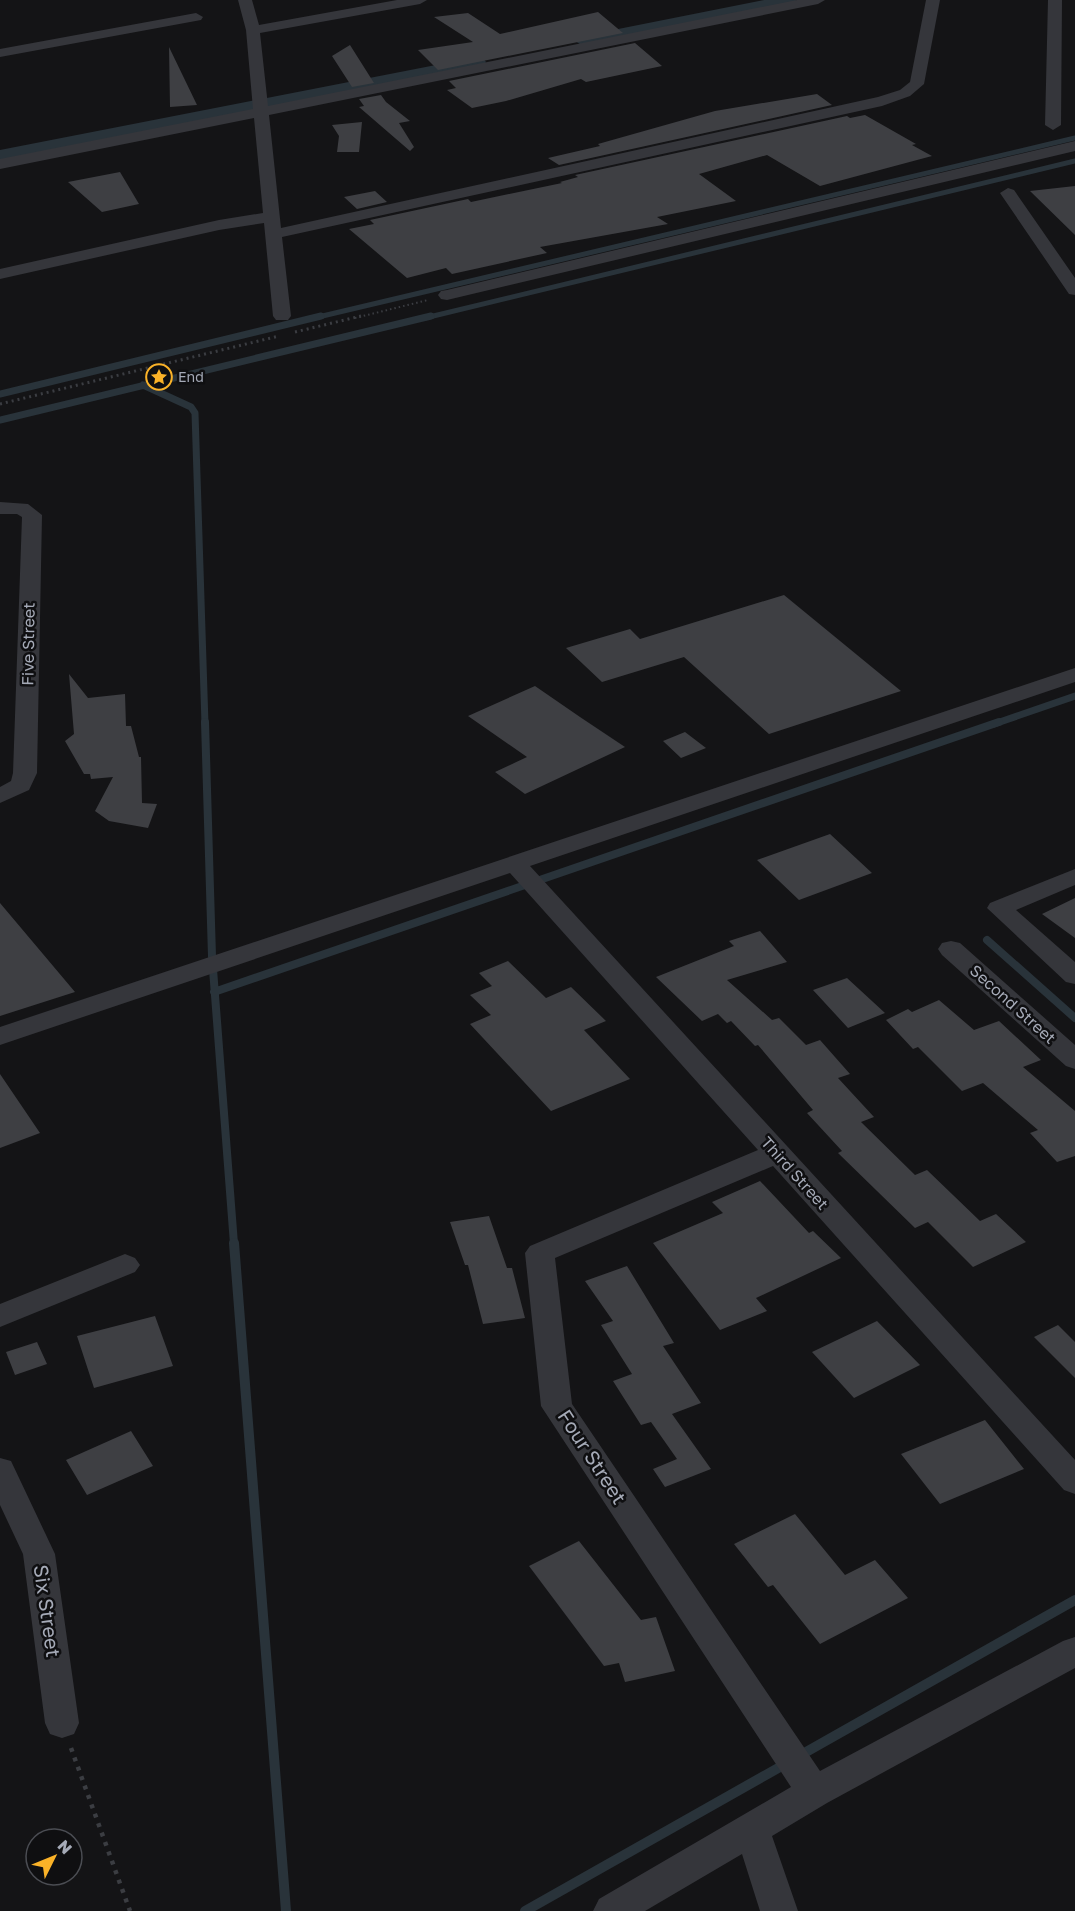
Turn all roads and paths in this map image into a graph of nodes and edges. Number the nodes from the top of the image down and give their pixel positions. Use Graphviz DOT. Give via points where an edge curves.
graph roads {
  1 [pos="245,0"];
  2 [pos="420,0"];
  3 [pos="818,0"];
  4 [pos="933,0"];
  5 [pos="1055,0"];
  6 [pos="196,17"];
  7 [pos="253,30"];
  8 [pos="0,53"];
  9 [pos="260,113"];
  10 [pos="1053,124"];
  11 [pos="1075,146"];
  12 [pos="0,164"];
  13 [pos="1008,194"];
  14 [pos="271,217"];
  15 [pos="275,234"];
  16 [pos="0,274"];
  17 [pos="1075,290"];
  18 [pos="447,295"];
  19 [pos="282,316"];
  20 [pos="294,333"];
  21 [pos="283,335"];
  22 [pos="0,404"];
  23 [pos="11,508"];
  24 [pos="1075,675"];
  25 [pos="0,796"];
  26 [pos="516,865"];
  27 [pos="1075,876"];
  28 [pos="951,948"];
  29 [pos="1075,976"];
  30 [pos="0,1036"];
  31 [pos="1075,1060"];
  32 [pos="777,1153"];
  33 [pos="125,1265"];
  34 [pos="0,1316"];
  35 [pos="0,1470"];
  36 [pos="1075,1481"];
  37 [pos="1075,1651"];
  38 [pos="62,1723"];
  39 [pos="814,1792"];
  40 [pos="752,1829"];
  41 [pos="130,1911"];
  42 [pos="612,1911"];
  43 [pos="779,1911"];
  1 -- 7 [label="street"];
  2 -- 7 [label="street"];
  3 -- 9 [label="street"];
  4 -- 15 [label="street" via="917,84 905,93 870,104"];
  5 -- 10 [label="street"];
  6 -- 8 [label="street"];
  7 -- 9 [label="street"];
  9 -- 12 [label="street"];
  9 -- 14 [label="street"];
  11 -- 18 [label="street"];
  13 -- 17 [label="street"];
  14 -- 15 [label="street"];
  14 -- 16 [label="street"];
  15 -- 19 [label="street"];
  18 -- 20 [label="path"];
  21 -- 22 [label="path"];
  23 -- 25 [label="street, Five Street" via="32,515 25,773 21,785"];
  24 -- 26 [label="street"];
  26 -- 30 [label="street"];
  26 -- 32 [label="street, Third Street"];
  27 -- 29 [label="street" via="999,908"];
  28 -- 31 [label="street, Second Street"];
  32 -- 36 [label="street, Third Street"];
  32 -- 39 [label="street, Four Street" via="540,1253 557,1406"];
  33 -- 34 [label="street"];
  35 -- 38 [label="street, Six Street" via="39,1554"];
  37 -- 39 [label="street"];
  38 -- 41 [label="path"];
  39 -- 40 [label="street"];
  40 -- 42 [label="street"];
  40 -- 43 [label="street"];
}
